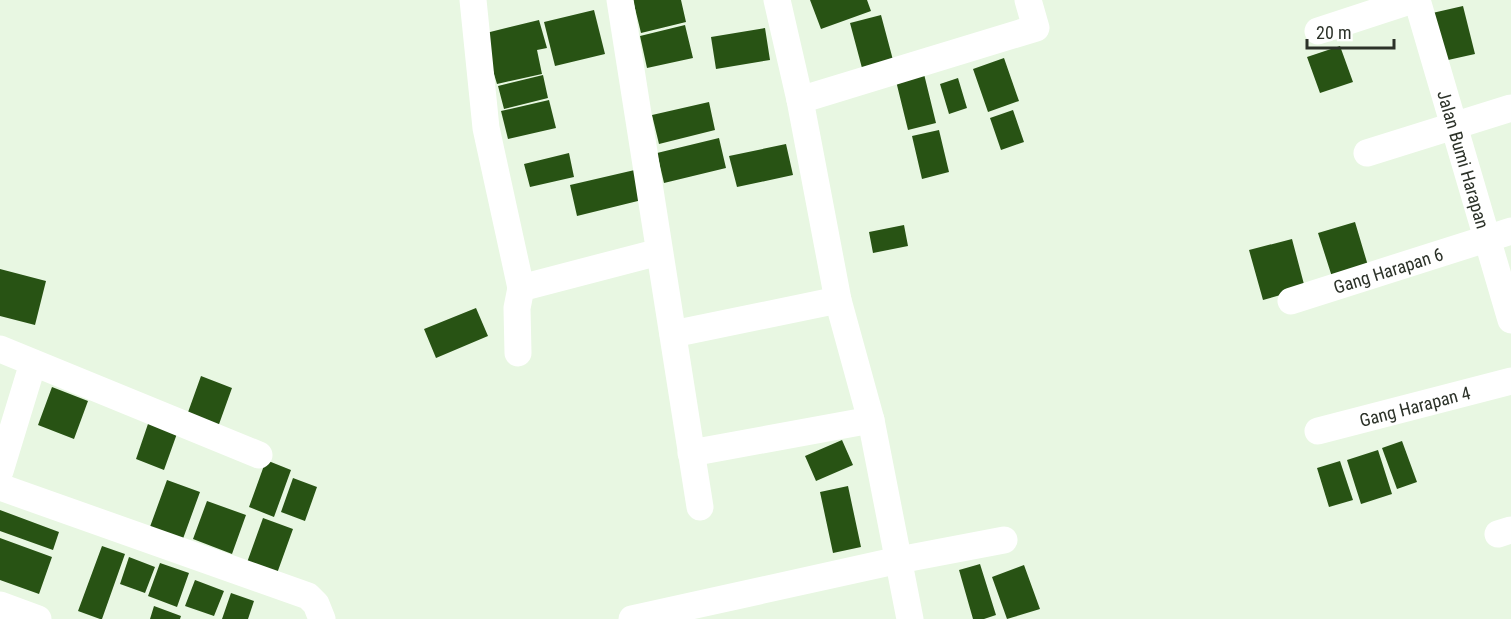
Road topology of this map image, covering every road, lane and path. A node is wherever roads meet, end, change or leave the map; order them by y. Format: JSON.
{"nodes":[{"id":1,"x":473,"y":0,"type":"edge"},
{"id":2,"x":620,"y":0,"type":"edge"},
{"id":3,"x":777,"y":0,"type":"edge"},
{"id":4,"x":1028,"y":0,"type":"edge"},
{"id":5,"x":1415,"y":0,"type":"edge"},
{"id":6,"x":1318,"y":31,"type":"dead end"},
{"id":7,"x":800,"y":100,"type":"junction"},
{"id":8,"x":1511,"y":108,"type":"edge"},
{"id":9,"x":1453,"y":126,"type":"junction"},
{"id":10,"x":1367,"y":153,"type":"dead end"},
{"id":11,"x":1499,"y":236,"type":"edge"},
{"id":12,"x":658,"y":252,"type":"junction"},
{"id":13,"x":521,"y":288,"type":"junction"},
{"id":14,"x":838,"y":300,"type":"junction"},
{"id":15,"x":1291,"y":301,"type":"dead end"},
{"id":16,"x":1511,"y":320,"type":"edge"},
{"id":17,"x":673,"y":333,"type":"junction"},
{"id":18,"x":0,"y":349,"type":"edge"},
{"id":19,"x":518,"y":353,"type":"dead end"},
{"id":20,"x":33,"y":363,"type":"junction"},
{"id":21,"x":1511,"y":381,"type":"edge"},
{"id":22,"x":871,"y":420,"type":"junction"},
{"id":23,"x":1318,"y":431,"type":"dead end"},
{"id":24,"x":691,"y":453,"type":"junction"},
{"id":25,"x":259,"y":455,"type":"dead end"},
{"id":26,"x":0,"y":471,"type":"edge"},
{"id":27,"x":0,"y":487,"type":"edge"},
{"id":28,"x":700,"y":507,"type":"dead end"},
{"id":29,"x":1004,"y":540,"type":"dead end"},
{"id":30,"x":898,"y":560,"type":"junction"},
{"id":31,"x":0,"y":605,"type":"edge"},
{"id":32,"x":38,"y":619,"type":"edge"},
{"id":33,"x":322,"y":619,"type":"edge"},
{"id":34,"x":632,"y":619,"type":"edge"},
{"id":35,"x":910,"y":619,"type":"edge"}],
"edges":[{"from":1,"to":13,"type":"street"},
{"from":2,"to":12,"type":"street"},
{"from":3,"to":7,"type":"street"},
{"from":4,"to":7,"type":"street"},
{"from":5,"to":6,"type":"street"},
{"from":5,"to":9,"type":"street","name":"Jalan Bumi Harapan"},
{"from":7,"to":14,"type":"street"},
{"from":8,"to":9,"type":"street"},
{"from":9,"to":10,"type":"street"},
{"from":9,"to":11,"type":"street","name":"Jalan Bumi Harapan"},
{"from":11,"to":15,"type":"street","name":"Gang Harapan 6"},
{"from":11,"to":16,"type":"street","name":"Jalan Bumi Harapan"},
{"from":12,"to":13,"type":"street"},
{"from":12,"to":17,"type":"street"},
{"from":13,"to":19,"type":"street"},
{"from":14,"to":17,"type":"street"},
{"from":14,"to":22,"type":"street"},
{"from":17,"to":24,"type":"street"},
{"from":18,"to":20,"type":"street"},
{"from":20,"to":25,"type":"street"},
{"from":20,"to":26,"type":"street"},
{"from":21,"to":23,"type":"street","name":"Gang Harapan 4"},
{"from":22,"to":24,"type":"street"},
{"from":22,"to":30,"type":"street"},
{"from":24,"to":28,"type":"street"},
{"from":27,"to":33,"type":"street"},
{"from":29,"to":30,"type":"street"},
{"from":30,"to":34,"type":"street"},
{"from":30,"to":35,"type":"street"},
{"from":31,"to":32,"type":"street"}]}
